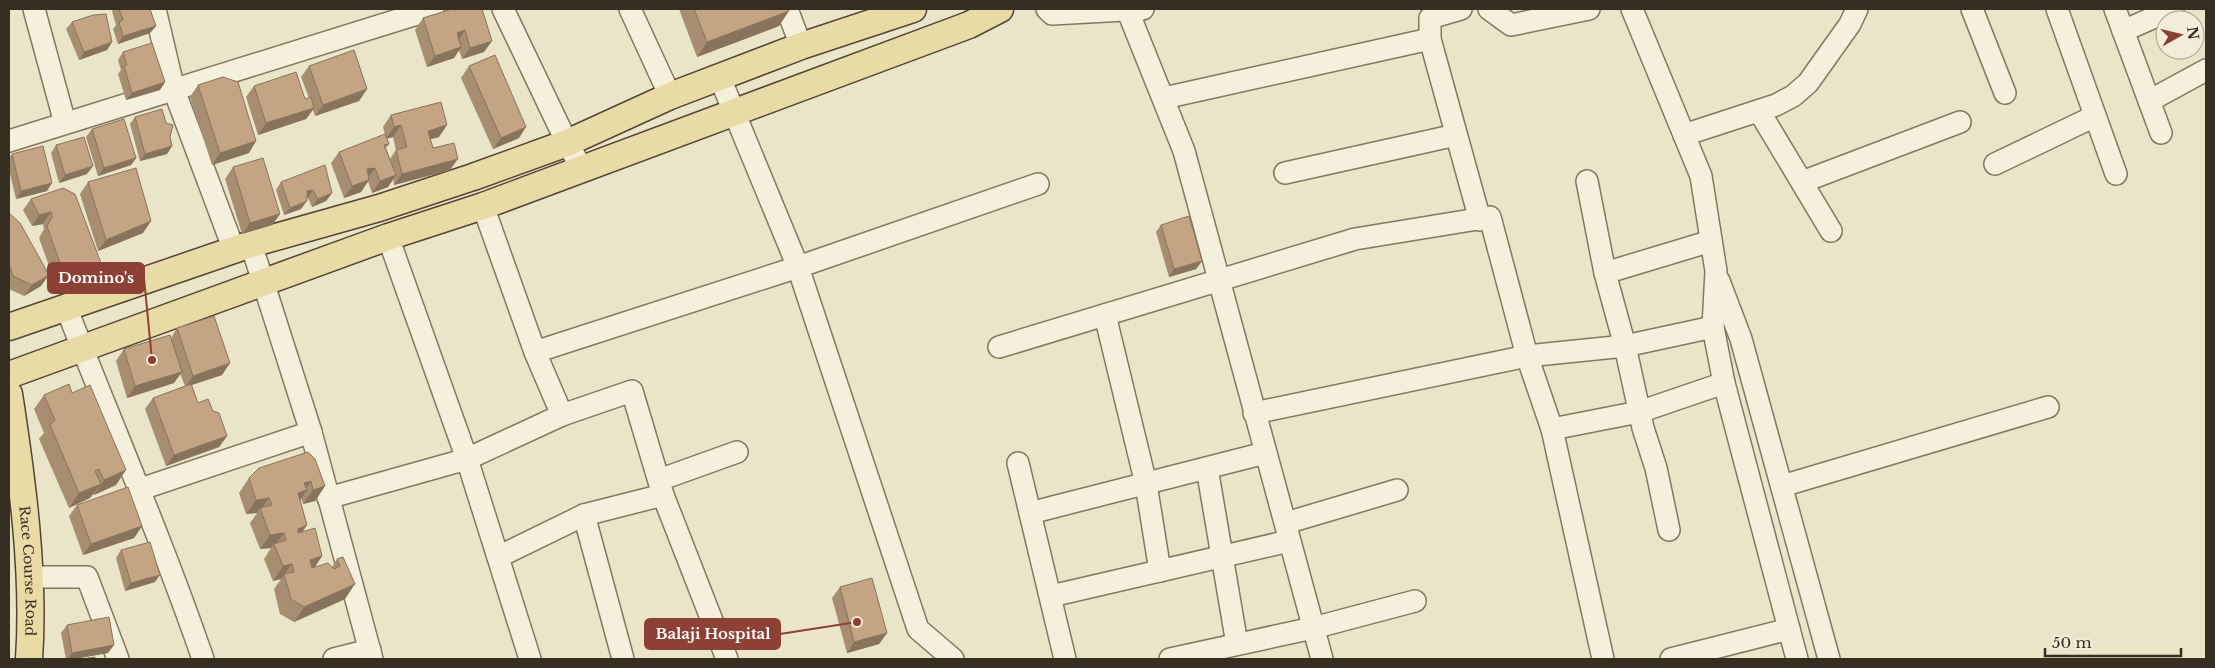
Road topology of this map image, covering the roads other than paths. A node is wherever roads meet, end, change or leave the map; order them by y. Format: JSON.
{"nodes":[{"id":1,"x":34,"y":9,"type":"edge"},
{"id":2,"x":156,"y":9,"type":"edge"},
{"id":3,"x":433,"y":9,"type":"edge"},
{"id":4,"x":504,"y":9,"type":"edge"},
{"id":5,"x":630,"y":9,"type":"edge"},
{"id":6,"x":787,"y":9,"type":"edge"},
{"id":7,"x":913,"y":9,"type":"edge"},
{"id":8,"x":1000,"y":9,"type":"edge"},
{"id":9,"x":1047,"y":9,"type":"edge"},
{"id":10,"x":1133,"y":9,"type":"edge"},
{"id":11,"x":1461,"y":9,"type":"edge"},
{"id":12,"x":1489,"y":9,"type":"edge"},
{"id":13,"x":1589,"y":9,"type":"edge"},
{"id":14,"x":1632,"y":9,"type":"edge"},
{"id":15,"x":1858,"y":9,"type":"edge"},
{"id":16,"x":1972,"y":9,"type":"edge"},
{"id":17,"x":2057,"y":9,"type":"edge"},
{"id":18,"x":2115,"y":9,"type":"edge"},
{"id":19,"x":2173,"y":9,"type":"edge"},
{"id":20,"x":879,"y":14,"type":"edge"},
{"id":21,"x":967,"y":17,"type":"edge"},
{"id":22,"x":2123,"y":31,"type":"junction"},
{"id":23,"x":1430,"y":39,"type":"junction"},
{"id":24,"x":801,"y":46,"type":"junction"},
{"id":25,"x":2206,"y":70,"type":"edge"},
{"id":26,"x":720,"y":78,"type":"junction"},
{"id":27,"x":174,"y":90,"type":"junction"},
{"id":28,"x":2005,"y":93,"type":"dead end"},
{"id":29,"x":670,"y":96,"type":"junction"},
{"id":30,"x":1164,"y":98,"type":"junction"},
{"id":31,"x":2149,"y":101,"type":"junction"},
{"id":32,"x":1758,"y":111,"type":"junction"},
{"id":33,"x":734,"y":112,"type":"junction"},
{"id":34,"x":2096,"y":116,"type":"junction"},
{"id":35,"x":1960,"y":122,"type":"dead end"},
{"id":36,"x":65,"y":123,"type":"junction"},
{"id":37,"x":2161,"y":134,"type":"dead end"},
{"id":38,"x":1456,"y":135,"type":"junction"},
{"id":39,"x":1684,"y":136,"type":"junction"},
{"id":40,"x":9,"y":141,"type":"edge"},
{"id":41,"x":567,"y":143,"type":"junction"},
{"id":42,"x":1995,"y":164,"type":"dead end"},
{"id":43,"x":583,"y":170,"type":"junction"},
{"id":44,"x":1284,"y":173,"type":"dead end"},
{"id":45,"x":2116,"y":174,"type":"dead end"},
{"id":46,"x":1587,"y":181,"type":"dead end"},
{"id":47,"x":1802,"y":182,"type":"junction"},
{"id":48,"x":1038,"y":184,"type":"dead end"},
{"id":49,"x":483,"y":206,"type":"junction"},
{"id":50,"x":1480,"y":220,"type":"junction"},
{"id":51,"x":1831,"y":231,"type":"dead end"},
{"id":52,"x":388,"y":237,"type":"junction"},
{"id":53,"x":1712,"y":241,"type":"junction"},
{"id":54,"x":243,"y":247,"type":"junction"},
{"id":55,"x":798,"y":267,"type":"junction"},
{"id":56,"x":1716,"y":271,"type":"junction"},
{"id":57,"x":1605,"y":272,"type":"junction"},
{"id":58,"x":1218,"y":280,"type":"junction"},
{"id":59,"x":263,"y":282,"type":"junction"},
{"id":60,"x":66,"y":308,"type":"junction"},
{"id":61,"x":1105,"y":315,"type":"junction"},
{"id":62,"x":1714,"y":326,"type":"junction"},
{"id":63,"x":9,"y":327,"type":"edge"},
{"id":64,"x":1625,"y":346,"type":"junction"},
{"id":65,"x":82,"y":347,"type":"junction"},
{"id":66,"x":999,"y":347,"type":"dead end"},
{"id":67,"x":535,"y":352,"type":"junction"},
{"id":68,"x":1527,"y":356,"type":"junction"},
{"id":69,"x":9,"y":375,"type":"edge"},
{"id":70,"x":1724,"y":383,"type":"junction"},
{"id":71,"x":9,"y":394,"type":"edge"},
{"id":72,"x":2048,"y":407,"type":"dead end"},
{"id":73,"x":1639,"y":412,"type":"junction"},
{"id":74,"x":1254,"y":413,"type":"junction"},
{"id":75,"x":562,"y":415,"type":"junction"},
{"id":76,"x":1552,"y":429,"type":"junction"},
{"id":77,"x":311,"y":432,"type":"junction"},
{"id":78,"x":737,"y":452,"type":"dead end"},
{"id":79,"x":1265,"y":453,"type":"junction"},
{"id":80,"x":467,"y":459,"type":"junction"},
{"id":81,"x":1018,"y":463,"type":"dead end"},
{"id":82,"x":1207,"y":468,"type":"junction"},
{"id":83,"x":1146,"y":484,"type":"junction"},
{"id":84,"x":1782,"y":486,"type":"junction"},
{"id":85,"x":661,"y":487,"type":"junction"},
{"id":86,"x":138,"y":490,"type":"junction"},
{"id":87,"x":1397,"y":490,"type":"dead end"},
{"id":88,"x":328,"y":498,"type":"junction"},
{"id":89,"x":1030,"y":513,"type":"junction"},
{"id":90,"x":584,"y":515,"type":"junction"},
{"id":91,"x":1669,"y":530,"type":"dead end"},
{"id":92,"x":1288,"y":532,"type":"junction"},
{"id":93,"x":498,"y":556,"type":"junction"},
{"id":94,"x":1223,"y":556,"type":"junction"},
{"id":95,"x":1160,"y":571,"type":"junction"},
{"id":96,"x":29,"y":577,"type":"junction"},
{"id":97,"x":1051,"y":596,"type":"junction"},
{"id":98,"x":1415,"y":602,"type":"dead end"},
{"id":99,"x":1313,"y":628,"type":"junction"},
{"id":100,"x":1789,"y":629,"type":"junction"},
{"id":101,"x":1237,"y":644,"type":"junction"},
{"id":102,"x":371,"y":655,"type":"edge"},
{"id":103,"x":1205,"y":655,"type":"edge"},
{"id":104,"x":29,"y":659,"type":"edge"},
{"id":105,"x":118,"y":659,"type":"edge"},
{"id":106,"x":203,"y":659,"type":"edge"},
{"id":107,"x":334,"y":659,"type":"edge"},
{"id":108,"x":530,"y":659,"type":"edge"},
{"id":109,"x":623,"y":659,"type":"edge"},
{"id":110,"x":727,"y":659,"type":"edge"},
{"id":111,"x":953,"y":659,"type":"edge"},
{"id":112,"x":1065,"y":659,"type":"edge"},
{"id":113,"x":1170,"y":659,"type":"edge"},
{"id":114,"x":1322,"y":659,"type":"edge"},
{"id":115,"x":1603,"y":659,"type":"edge"},
{"id":116,"x":1671,"y":659,"type":"edge"},
{"id":117,"x":1797,"y":659,"type":"edge"},
{"id":118,"x":1828,"y":659,"type":"edge"}],
"edges":[{"from":1,"to":36,"type":"street"},
{"from":2,"to":27,"type":"street"},
{"from":3,"to":27,"type":"street"},
{"from":4,"to":41,"type":"street"},
{"from":5,"to":29,"type":"street"},
{"from":6,"to":24,"type":"street"},
{"from":7,"to":20,"type":"main road"},
{"from":8,"to":21,"type":"main road"},
{"from":9,"to":10,"type":"street"},
{"from":10,"to":30,"type":"street"},
{"from":11,"to":23,"type":"street"},
{"from":12,"to":13,"type":"street"},
{"from":14,"to":39,"type":"street"},
{"from":15,"to":32,"type":"street"},
{"from":16,"to":28,"type":"street"},
{"from":17,"to":34,"type":"street"},
{"from":18,"to":22,"type":"street"},
{"from":19,"to":22,"type":"street"},
{"from":20,"to":24,"type":"main road"},
{"from":21,"to":33,"type":"main road"},
{"from":22,"to":31,"type":"street"},
{"from":23,"to":30,"type":"street"},
{"from":23,"to":38,"type":"street"},
{"from":24,"to":26,"type":"main road"},
{"from":25,"to":31,"type":"street"},
{"from":26,"to":29,"type":"main road"},
{"from":26,"to":33,"type":"street"},
{"from":27,"to":36,"type":"street"},
{"from":27,"to":54,"type":"street"},
{"from":29,"to":41,"type":"main road"},
{"from":30,"to":58,"type":"street"},
{"from":31,"to":37,"type":"street"},
{"from":32,"to":39,"type":"street"},
{"from":32,"to":47,"type":"street"},
{"from":33,"to":43,"type":"main road"},
{"from":33,"to":55,"type":"street"},
{"from":34,"to":42,"type":"street"},
{"from":34,"to":45,"type":"street"},
{"from":35,"to":47,"type":"street"},
{"from":36,"to":40,"type":"street"},
{"from":38,"to":44,"type":"street"},
{"from":38,"to":50,"type":"street"},
{"from":39,"to":53,"type":"street"},
{"from":41,"to":43,"type":"street"},
{"from":41,"to":54,"type":"main road"},
{"from":43,"to":49,"type":"main road"},
{"from":46,"to":57,"type":"street"},
{"from":47,"to":51,"type":"street"},
{"from":48,"to":55,"type":"street"},
{"from":49,"to":52,"type":"main road"},
{"from":49,"to":67,"type":"street"},
{"from":50,"to":58,"type":"street"},
{"from":50,"to":68,"type":"street"},
{"from":52,"to":59,"type":"main road"},
{"from":52,"to":80,"type":"street"},
{"from":53,"to":56,"type":"street"},
{"from":53,"to":57,"type":"street"},
{"from":54,"to":59,"type":"street"},
{"from":54,"to":60,"type":"main road"},
{"from":55,"to":67,"type":"street"},
{"from":55,"to":111,"type":"street"},
{"from":56,"to":62,"type":"street"},
{"from":56,"to":84,"type":"street"},
{"from":57,"to":64,"type":"street"},
{"from":58,"to":61,"type":"street"},
{"from":58,"to":74,"type":"street"},
{"from":59,"to":65,"type":"main road"},
{"from":59,"to":77,"type":"street"},
{"from":60,"to":63,"type":"main road"},
{"from":60,"to":65,"type":"street"},
{"from":61,"to":66,"type":"street"},
{"from":61,"to":83,"type":"street"},
{"from":62,"to":64,"type":"street"},
{"from":62,"to":70,"type":"street"},
{"from":64,"to":68,"type":"street"},
{"from":64,"to":73,"type":"street"},
{"from":65,"to":69,"type":"main road"},
{"from":65,"to":86,"type":"street"},
{"from":67,"to":75,"type":"street"},
{"from":68,"to":74,"type":"street"},
{"from":68,"to":76,"type":"street"},
{"from":70,"to":73,"type":"street"},
{"from":70,"to":100,"type":"street"},
{"from":71,"to":96,"type":"main road","name":"Race Course Road"},
{"from":72,"to":84,"type":"street"},
{"from":73,"to":76,"type":"street"},
{"from":73,"to":91,"type":"street"},
{"from":74,"to":79,"type":"street"},
{"from":75,"to":80,"type":"street"},
{"from":75,"to":85,"type":"street"},
{"from":76,"to":115,"type":"street"},
{"from":77,"to":86,"type":"street"},
{"from":77,"to":88,"type":"street"},
{"from":78,"to":85,"type":"street"},
{"from":79,"to":82,"type":"street"},
{"from":79,"to":92,"type":"street"},
{"from":80,"to":88,"type":"street"},
{"from":80,"to":93,"type":"street"},
{"from":81,"to":89,"type":"street"},
{"from":82,"to":83,"type":"street"},
{"from":82,"to":94,"type":"street"},
{"from":83,"to":89,"type":"street"},
{"from":83,"to":95,"type":"street"},
{"from":84,"to":118,"type":"street"},
{"from":85,"to":90,"type":"street"},
{"from":85,"to":110,"type":"street"},
{"from":86,"to":106,"type":"street"},
{"from":87,"to":92,"type":"street"},
{"from":88,"to":102,"type":"street"},
{"from":89,"to":97,"type":"street"},
{"from":90,"to":93,"type":"street"},
{"from":90,"to":109,"type":"street"},
{"from":92,"to":94,"type":"street"},
{"from":92,"to":99,"type":"street"},
{"from":93,"to":108,"type":"street"},
{"from":94,"to":95,"type":"street"},
{"from":94,"to":101,"type":"street"},
{"from":95,"to":97,"type":"street"},
{"from":96,"to":104,"type":"main road","name":"Race Course Road"},
{"from":96,"to":105,"type":"street"},
{"from":97,"to":112,"type":"street"},
{"from":98,"to":99,"type":"street"},
{"from":99,"to":101,"type":"street"},
{"from":99,"to":114,"type":"street"},
{"from":100,"to":116,"type":"street"},
{"from":100,"to":117,"type":"street"},
{"from":101,"to":103,"type":"street"},
{"from":102,"to":107,"type":"street"},
{"from":103,"to":113,"type":"street"}]}
